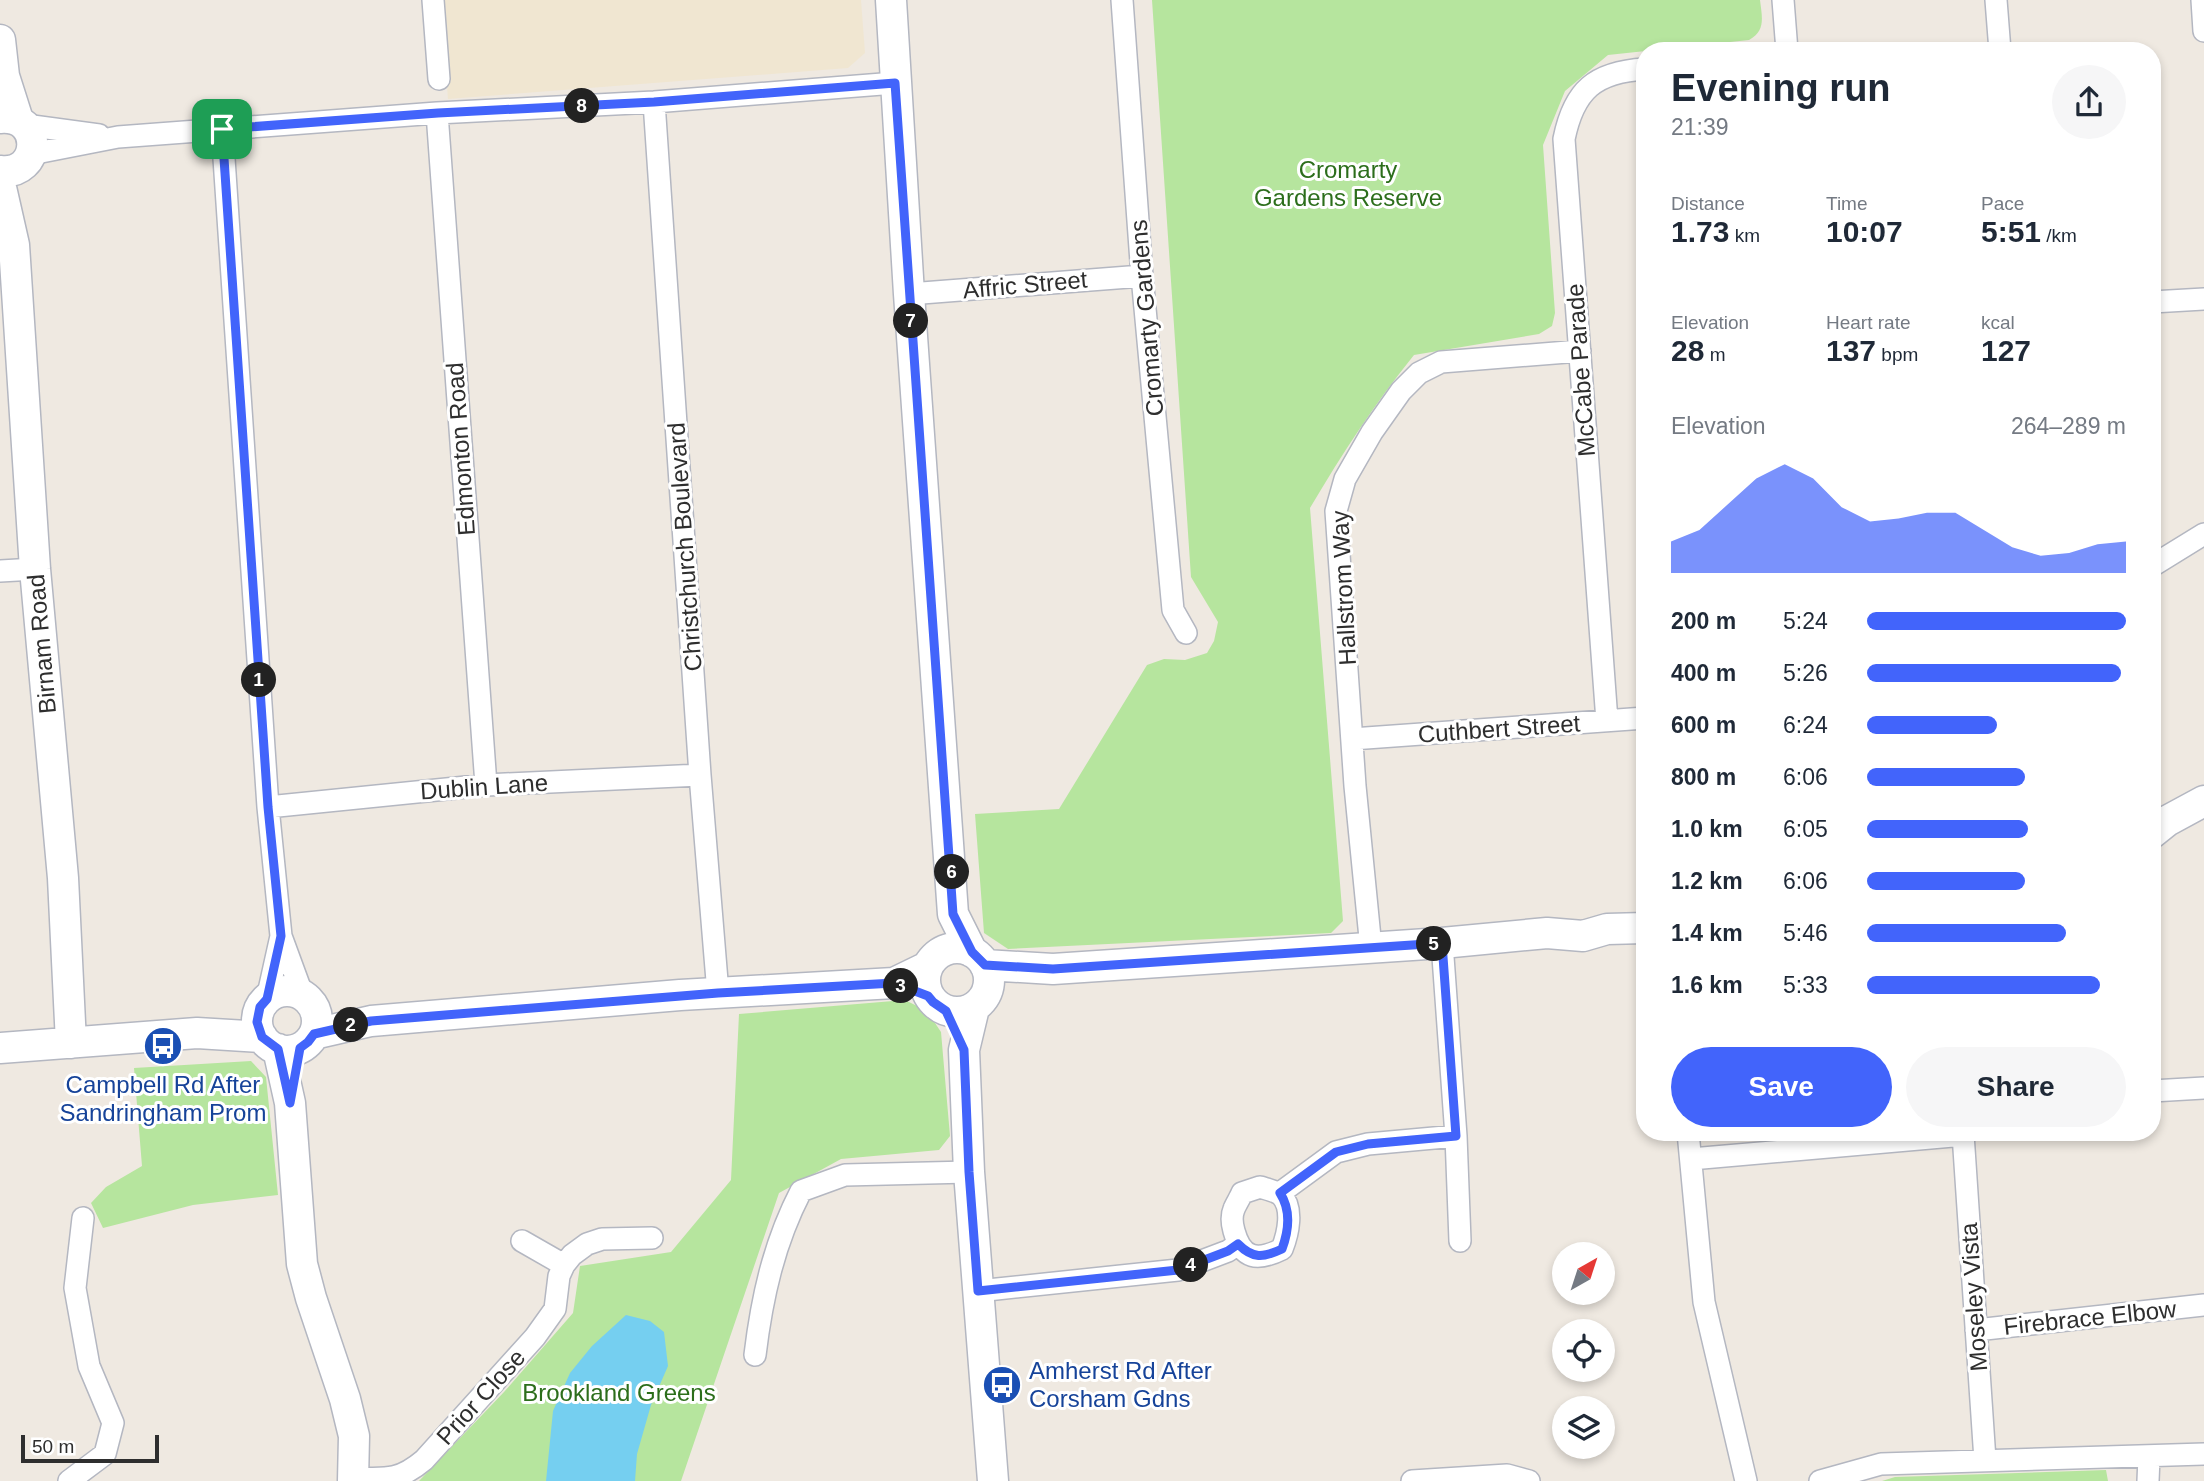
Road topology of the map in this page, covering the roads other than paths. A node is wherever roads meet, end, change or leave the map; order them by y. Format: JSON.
{"nodes":[{"id":1,"x":433,"y":0,"type":"edge"},
{"id":2,"x":891,"y":0,"type":"edge"},
{"id":3,"x":1122,"y":0,"type":"edge"},
{"id":4,"x":1783,"y":0,"type":"edge"},
{"id":5,"x":1996,"y":0,"type":"edge"},
{"id":6,"x":2202,"y":0,"type":"edge"},
{"id":7,"x":2204,"y":31,"type":"edge"},
{"id":8,"x":0,"y":40,"type":"edge"},
{"id":9,"x":1786,"y":42,"type":"edge"},
{"id":10,"x":1999,"y":42,"type":"edge"},
{"id":11,"x":1636,"y":70,"type":"edge"},
{"id":12,"x":439,"y":79,"type":"dead end"},
{"id":13,"x":2,"y":81,"type":"edge"},
{"id":14,"x":895,"y":83,"type":"junction"},
{"id":15,"x":654,"y":102,"type":"junction"},
{"id":16,"x":438,"y":113,"type":"junction"},
{"id":17,"x":14,"y":121,"type":"edge"},
{"id":18,"x":222,"y":129,"type":"junction"},
{"id":19,"x":118,"y":137,"type":"junction"},
{"id":20,"x":19,"y":163,"type":"edge"},
{"id":21,"x":0,"y":183,"type":"edge"},
{"id":22,"x":14,"y":245,"type":"junction"},
{"id":23,"x":1142,"y":276,"type":"junction"},
{"id":24,"x":909,"y":294,"type":"junction"},
{"id":25,"x":2204,"y":299,"type":"edge"},
{"id":26,"x":2161,"y":301,"type":"edge"},
{"id":27,"x":1580,"y":351,"type":"junction"},
{"id":28,"x":11,"y":355,"type":"edge"},
{"id":29,"x":2204,"y":534,"type":"edge"},
{"id":30,"x":2161,"y":560,"type":"edge"},
{"id":31,"x":35,"y":569,"type":"junction"},
{"id":32,"x":0,"y":571,"type":"edge"},
{"id":33,"x":1186,"y":632,"type":"dead end"},
{"id":34,"x":1636,"y":719,"type":"edge"},
{"id":35,"x":1607,"y":721,"type":"junction"},
{"id":36,"x":1352,"y":739,"type":"junction"},
{"id":37,"x":700,"y":775,"type":"junction"},
{"id":38,"x":486,"y":785,"type":"junction"},
{"id":39,"x":2204,"y":801,"type":"edge"},
{"id":40,"x":268,"y":807,"type":"junction"},
{"id":41,"x":2161,"y":825,"type":"edge"},
{"id":42,"x":1636,"y":928,"type":"edge"},
{"id":43,"x":281,"y":936,"type":"junction"},
{"id":44,"x":1442,"y":943,"type":"junction"},
{"id":45,"x":1371,"y":948,"type":"junction"},
{"id":46,"x":957,"y":981,"type":"junction"},
{"id":47,"x":718,"y":993,"type":"junction"},
{"id":48,"x":307,"y":999,"type":"junction"},
{"id":49,"x":263,"y":1003,"type":"junction"},
{"id":50,"x":371,"y":1021,"type":"junction"},
{"id":51,"x":197,"y":1033,"type":"junction"},
{"id":52,"x":289,"y":1042,"type":"junction"},
{"id":53,"x":71,"y":1043,"type":"junction"},
{"id":54,"x":0,"y":1048,"type":"edge"},
{"id":55,"x":2204,"y":1088,"type":"edge"},
{"id":56,"x":2161,"y":1090,"type":"edge"},
{"id":57,"x":1456,"y":1136,"type":"junction"},
{"id":58,"x":1689,"y":1141,"type":"edge"},
{"id":59,"x":1881,"y":1141,"type":"edge"},
{"id":60,"x":1965,"y":1141,"type":"edge"},
{"id":61,"x":1691,"y":1159,"type":"junction"},
{"id":62,"x":969,"y":1172,"type":"junction"},
{"id":63,"x":1280,"y":1193,"type":"junction"},
{"id":64,"x":83,"y":1218,"type":"dead end"},
{"id":65,"x":652,"y":1238,"type":"dead end"},
{"id":66,"x":522,"y":1241,"type":"dead end"},
{"id":67,"x":1460,"y":1241,"type":"dead end"},
{"id":68,"x":1238,"y":1244,"type":"junction"},
{"id":69,"x":564,"y":1265,"type":"junction"},
{"id":70,"x":978,"y":1291,"type":"junction"},
{"id":71,"x":2204,"y":1305,"type":"edge"},
{"id":72,"x":1976,"y":1331,"type":"junction"},
{"id":73,"x":755,"y":1355,"type":"dead end"},
{"id":74,"x":2204,"y":1454,"type":"edge"},
{"id":75,"x":2149,"y":1457,"type":"junction"},
{"id":76,"x":1985,"y":1460,"type":"junction"},
{"id":77,"x":354,"y":1480,"type":"edge"},
{"id":78,"x":69,"y":1481,"type":"edge"},
{"id":79,"x":993,"y":1481,"type":"edge"},
{"id":80,"x":1412,"y":1481,"type":"edge"},
{"id":81,"x":1529,"y":1481,"type":"edge"},
{"id":82,"x":1746,"y":1481,"type":"edge"},
{"id":83,"x":1820,"y":1481,"type":"edge"},
{"id":84,"x":2148,"y":1481,"type":"edge"}],
"edges":[{"from":1,"to":12,"type":"street"},
{"from":2,"to":14,"type":"street"},
{"from":3,"to":23,"type":"street","name":"Cromarty Gardens"},
{"from":4,"to":9,"type":"street"},
{"from":5,"to":10,"type":"street"},
{"from":6,"to":7,"type":"street"},
{"from":8,"to":13,"type":"street","name":"Birnam Road"},
{"from":11,"to":27,"type":"street","name":"McCabe Parade"},
{"from":13,"to":17,"type":"street","name":"Birnam Road"},
{"from":14,"to":15,"type":"street"},
{"from":14,"to":24,"type":"street"},
{"from":15,"to":16,"type":"street"},
{"from":15,"to":37,"type":"street","name":"Christchurch Boulevard"},
{"from":16,"to":18,"type":"street"},
{"from":16,"to":38,"type":"street","name":"Edmonton Road"},
{"from":17,"to":19,"type":"street"},
{"from":17,"to":20,"type":"street","name":"Birnam Road"},
{"from":18,"to":19,"type":"street"},
{"from":18,"to":40,"type":"street"},
{"from":19,"to":20,"type":"street"},
{"from":20,"to":22,"type":"street","name":"Birnam Road"},
{"from":21,"to":22,"type":"street","name":"Birnam Road"},
{"from":22,"to":28,"type":"street","name":"Birnam Road"},
{"from":23,"to":24,"type":"street","name":"Affric Street"},
{"from":23,"to":33,"type":"street","name":"Cromarty Gardens"},
{"from":24,"to":46,"type":"street"},
{"from":25,"to":26,"type":"street"},
{"from":27,"to":35,"type":"street","name":"McCabe Parade"},
{"from":27,"to":36,"type":"street","name":"Hallstrom Way"},
{"from":28,"to":31,"type":"street","name":"Birnam Road"},
{"from":29,"to":30,"type":"street"},
{"from":31,"to":32,"type":"street"},
{"from":31,"to":53,"type":"street","name":"Birnam Road"},
{"from":34,"to":35,"type":"street","name":"Cuthbert Street"},
{"from":35,"to":36,"type":"street","name":"Cuthbert Street"},
{"from":36,"to":45,"type":"street","name":"Hallstrom Way"},
{"from":37,"to":38,"type":"street","name":"Dublin Lane"},
{"from":37,"to":47,"type":"street","name":"Christchurch Boulevard"},
{"from":38,"to":40,"type":"street","name":"Dublin Lane"},
{"from":39,"to":41,"type":"street"},
{"from":40,"to":43,"type":"street"},
{"from":42,"to":44,"type":"street"},
{"from":43,"to":48,"type":"street"},
{"from":43,"to":49,"type":"street"},
{"from":44,"to":45,"type":"street"},
{"from":44,"to":57,"type":"street"},
{"from":45,"to":46,"type":"street"},
{"from":46,"to":47,"type":"street"},
{"from":46,"to":62,"type":"street"},
{"from":47,"to":50,"type":"street"},
{"from":48,"to":49,"type":"street"},
{"from":48,"to":50,"type":"street"},
{"from":48,"to":52,"type":"street"},
{"from":49,"to":51,"type":"street"},
{"from":49,"to":52,"type":"street"},
{"from":50,"to":52,"type":"street"},
{"from":51,"to":52,"type":"street"},
{"from":51,"to":53,"type":"street"},
{"from":52,"to":77,"type":"street"},
{"from":53,"to":54,"type":"street"},
{"from":55,"to":56,"type":"street"},
{"from":57,"to":63,"type":"street"},
{"from":57,"to":67,"type":"street"},
{"from":58,"to":61,"type":"street"},
{"from":59,"to":61,"type":"street"},
{"from":60,"to":72,"type":"street","name":"Moseley Vista"},
{"from":61,"to":82,"type":"street"},
{"from":62,"to":70,"type":"street"},
{"from":62,"to":73,"type":"street"},
{"from":63,"to":68,"type":"street"},
{"from":63,"to":68,"type":"street"},
{"from":64,"to":78,"type":"street"},
{"from":65,"to":69,"type":"street"},
{"from":66,"to":69,"type":"street"},
{"from":68,"to":70,"type":"street"},
{"from":69,"to":77,"type":"street","name":"Prior Close"},
{"from":70,"to":79,"type":"street"},
{"from":71,"to":72,"type":"street","name":"Firebrace Elbow"},
{"from":72,"to":76,"type":"street","name":"Moseley Vista"},
{"from":74,"to":75,"type":"street"},
{"from":75,"to":76,"type":"street"},
{"from":75,"to":84,"type":"street"},
{"from":76,"to":83,"type":"street"},
{"from":80,"to":81,"type":"street"}]}
